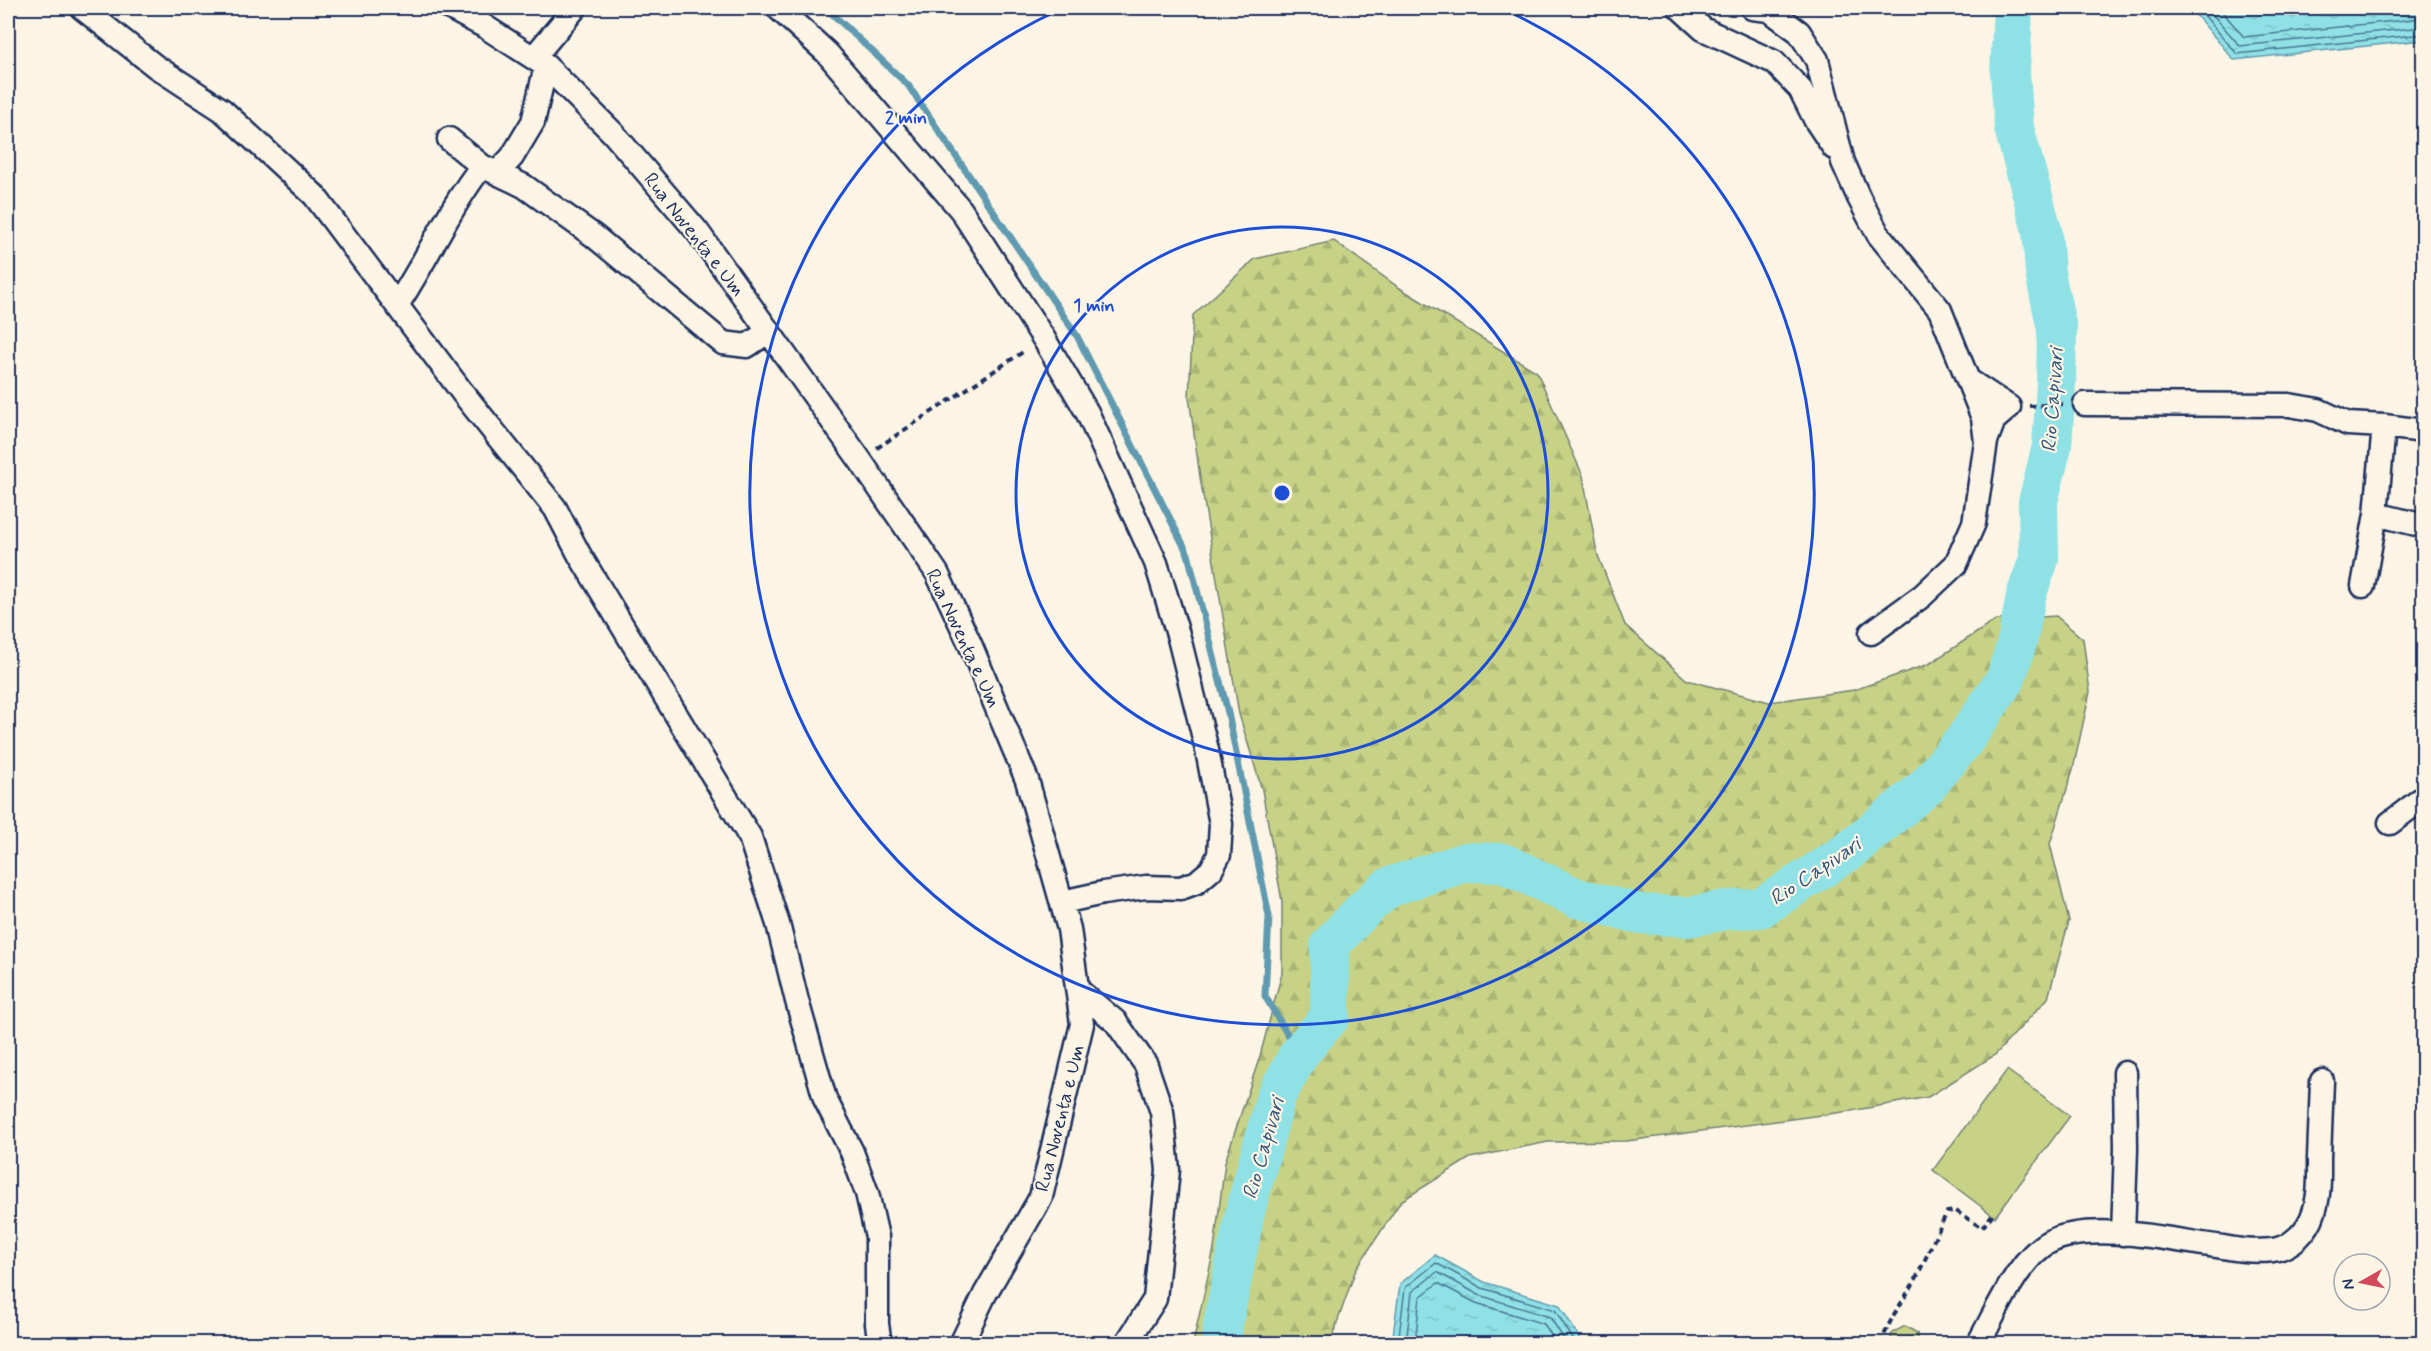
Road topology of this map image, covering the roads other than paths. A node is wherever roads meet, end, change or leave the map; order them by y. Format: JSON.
{"nodes":[{"id":1,"x":82,"y":8,"type":"edge"},
{"id":2,"x":450,"y":8,"type":"edge"},
{"id":3,"x":575,"y":8,"type":"edge"},
{"id":4,"x":778,"y":8,"type":"edge"},
{"id":5,"x":1680,"y":8,"type":"edge"},
{"id":6,"x":1752,"y":8,"type":"edge"},
{"id":7,"x":540,"y":62,"type":"junction"},
{"id":8,"x":449,"y":139,"type":"dead end"},
{"id":9,"x":1843,"y":162,"type":"junction"},
{"id":10,"x":490,"y":169,"type":"junction"},
{"id":11,"x":397,"y":305,"type":"junction"},
{"id":12,"x":769,"y":331,"type":"junction"},
{"id":13,"x":1968,"y":380,"type":"junction"},
{"id":14,"x":2085,"y":404,"type":"road end"},
{"id":15,"x":2384,"y":426,"type":"junction"},
{"id":16,"x":2424,"y":432,"type":"edge"},
{"id":17,"x":1986,"y":442,"type":"junction"},
{"id":18,"x":2376,"y":514,"type":"junction"},
{"id":19,"x":2424,"y":526,"type":"edge"},
{"id":20,"x":2363,"y":586,"type":"dead end"},
{"id":21,"x":1871,"y":633,"type":"dead end"},
{"id":22,"x":2424,"y":797,"type":"edge"},
{"id":23,"x":2390,"y":823,"type":"dead end"},
{"id":24,"x":1062,"y":902,"type":"junction"},
{"id":25,"x":1077,"y":990,"type":"junction"},
{"id":26,"x":2125,"y":1073,"type":"dead end"},
{"id":27,"x":2322,"y":1080,"type":"dead end"},
{"id":28,"x":2123,"y":1233,"type":"junction"},
{"id":29,"x":880,"y":1344,"type":"edge"},
{"id":30,"x":961,"y":1344,"type":"edge"},
{"id":31,"x":1126,"y":1344,"type":"edge"},
{"id":32,"x":1978,"y":1344,"type":"edge"}],
"edges":[{"from":1,"to":11,"type":"street"},
{"from":2,"to":7,"type":"street","name":"Rua Noventa e Um"},
{"from":3,"to":7,"type":"street"},
{"from":4,"to":24,"type":"street"},
{"from":5,"to":9,"type":"street"},
{"from":6,"to":9,"type":"street"},
{"from":7,"to":10,"type":"street"},
{"from":7,"to":12,"type":"street","name":"Rua Noventa e Um"},
{"from":8,"to":10,"type":"street"},
{"from":9,"to":13,"type":"street"},
{"from":10,"to":11,"type":"street"},
{"from":10,"to":12,"type":"street"},
{"from":11,"to":29,"type":"street"},
{"from":12,"to":24,"type":"street","name":"Rua Noventa e Um"},
{"from":13,"to":17,"type":"street"},
{"from":13,"to":17,"type":"street"},
{"from":14,"to":15,"type":"street"},
{"from":15,"to":16,"type":"street"},
{"from":15,"to":18,"type":"street"},
{"from":17,"to":21,"type":"street"},
{"from":18,"to":19,"type":"street"},
{"from":18,"to":20,"type":"street"},
{"from":22,"to":23,"type":"street"},
{"from":24,"to":25,"type":"street","name":"Rua Noventa e Um"},
{"from":25,"to":30,"type":"street","name":"Rua Noventa e Um"},
{"from":25,"to":31,"type":"street"},
{"from":26,"to":28,"type":"street"},
{"from":27,"to":28,"type":"street"},
{"from":28,"to":32,"type":"street"}]}
